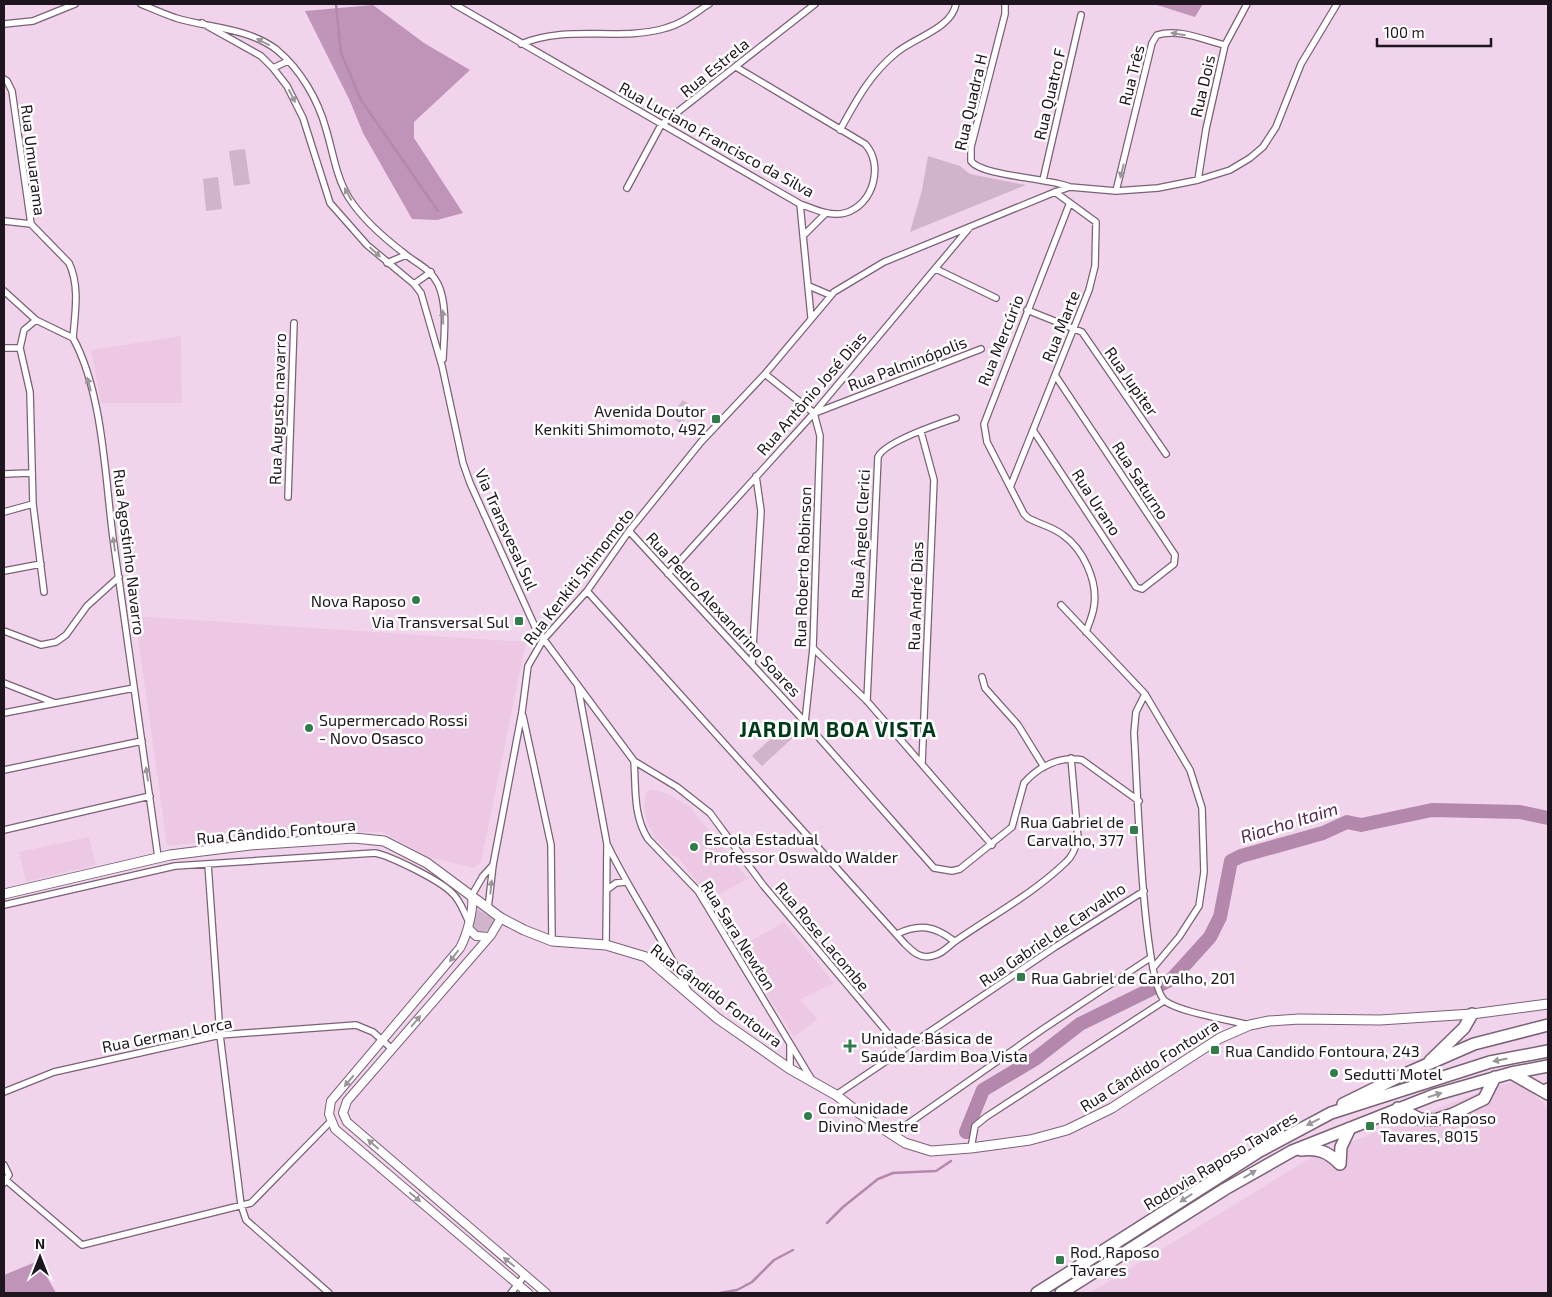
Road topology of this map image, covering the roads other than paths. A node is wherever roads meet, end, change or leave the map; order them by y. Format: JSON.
{"nodes":[{"id":1,"x":75,"y":4,"type":"edge"},
{"id":2,"x":141,"y":4,"type":"edge"},
{"id":3,"x":454,"y":4,"type":"edge"},
{"id":4,"x":709,"y":4,"type":"edge"},
{"id":5,"x":815,"y":4,"type":"edge"},
{"id":6,"x":956,"y":4,"type":"edge"},
{"id":7,"x":1005,"y":4,"type":"edge"},
{"id":8,"x":1247,"y":4,"type":"edge"},
{"id":9,"x":1337,"y":4,"type":"edge"},
{"id":10,"x":1081,"y":15,"type":"dead end"},
{"id":11,"x":202,"y":23,"type":"junction"},
{"id":12,"x":4,"y":24,"type":"edge"},
{"id":13,"x":521,"y":44,"type":"junction"},
{"id":14,"x":1225,"y":45,"type":"junction"},
{"id":15,"x":288,"y":61,"type":"junction"},
{"id":16,"x":736,"y":67,"type":"junction"},
{"id":17,"x":273,"y":68,"type":"junction"},
{"id":18,"x":4,"y":78,"type":"edge"},
{"id":19,"x":661,"y":126,"type":"junction"},
{"id":20,"x":840,"y":130,"type":"junction"},
{"id":21,"x":1043,"y":180,"type":"junction"},
{"id":22,"x":1198,"y":180,"type":"junction"},
{"id":23,"x":1070,"y":187,"type":"junction"},
{"id":24,"x":628,"y":188,"type":"dead end"},
{"id":25,"x":1116,"y":191,"type":"junction"},
{"id":26,"x":1054,"y":192,"type":"junction"},
{"id":27,"x":800,"y":204,"type":"junction"},
{"id":28,"x":1069,"y":204,"type":"junction"},
{"id":29,"x":826,"y":213,"type":"junction"},
{"id":30,"x":4,"y":221,"type":"edge"},
{"id":31,"x":31,"y":224,"type":"junction"},
{"id":32,"x":970,"y":226,"type":"junction"},
{"id":33,"x":805,"y":234,"type":"junction"},
{"id":34,"x":406,"y":255,"type":"junction"},
{"id":35,"x":387,"y":263,"type":"junction"},
{"id":36,"x":936,"y":269,"type":"junction"},
{"id":37,"x":431,"y":272,"type":"junction"},
{"id":38,"x":414,"y":284,"type":"junction"},
{"id":39,"x":808,"y":286,"type":"junction"},
{"id":40,"x":4,"y":291,"type":"edge"},
{"id":41,"x":830,"y":295,"type":"junction"},
{"id":42,"x":996,"y":298,"type":"dead end"},
{"id":43,"x":1027,"y":310,"type":"junction"},
{"id":44,"x":811,"y":318,"type":"junction"},
{"id":45,"x":36,"y":320,"type":"junction"},
{"id":46,"x":294,"y":323,"type":"dead end"},
{"id":47,"x":1074,"y":328,"type":"junction"},
{"id":48,"x":74,"y":338,"type":"junction"},
{"id":49,"x":4,"y":348,"type":"edge"},
{"id":50,"x":20,"y":348,"type":"junction"},
{"id":51,"x":981,"y":350,"type":"dead end"},
{"id":52,"x":442,"y":366,"type":"junction"},
{"id":53,"x":765,"y":374,"type":"junction"},
{"id":54,"x":1055,"y":375,"type":"junction"},
{"id":55,"x":814,"y":413,"type":"junction"},
{"id":56,"x":956,"y":418,"type":"dead end"},
{"id":57,"x":1033,"y":430,"type":"junction"},
{"id":58,"x":921,"y":432,"type":"junction"},
{"id":59,"x":1166,"y":454,"type":"dead end"},
{"id":60,"x":31,"y":473,"type":"junction"},
{"id":61,"x":4,"y":474,"type":"edge"},
{"id":62,"x":756,"y":476,"type":"junction"},
{"id":63,"x":1011,"y":485,"type":"junction"},
{"id":64,"x":288,"y":497,"type":"dead end"},
{"id":65,"x":33,"y":504,"type":"junction"},
{"id":66,"x":4,"y":512,"type":"edge"},
{"id":67,"x":629,"y":531,"type":"junction"},
{"id":68,"x":41,"y":564,"type":"junction"},
{"id":69,"x":4,"y":571,"type":"edge"},
{"id":70,"x":668,"y":574,"type":"junction"},
{"id":71,"x":119,"y":577,"type":"junction"},
{"id":72,"x":1138,"y":588,"type":"joint"},
{"id":73,"x":587,"y":591,"type":"junction"},
{"id":74,"x":44,"y":592,"type":"dead end"},
{"id":75,"x":1061,"y":604,"type":"dead end"},
{"id":76,"x":4,"y":631,"type":"edge"},
{"id":77,"x":1086,"y":632,"type":"junction"},
{"id":78,"x":543,"y":640,"type":"junction"},
{"id":79,"x":813,"y":648,"type":"junction"},
{"id":80,"x":752,"y":664,"type":"junction"},
{"id":81,"x":982,"y":677,"type":"dead end"},
{"id":82,"x":4,"y":683,"type":"edge"},
{"id":83,"x":578,"y":685,"type":"junction"},
{"id":84,"x":134,"y":688,"type":"junction"},
{"id":85,"x":1145,"y":694,"type":"junction"},
{"id":86,"x":867,"y":701,"type":"junction"},
{"id":87,"x":55,"y":703,"type":"junction"},
{"id":88,"x":522,"y":712,"type":"junction"},
{"id":89,"x":4,"y":713,"type":"edge"},
{"id":90,"x":805,"y":722,"type":"junction"},
{"id":91,"x":142,"y":741,"type":"junction"},
{"id":92,"x":1072,"y":758,"type":"junction"},
{"id":93,"x":634,"y":761,"type":"junction"},
{"id":94,"x":922,"y":764,"type":"junction"},
{"id":95,"x":1044,"y":767,"type":"junction"},
{"id":96,"x":4,"y":770,"type":"edge"},
{"id":97,"x":150,"y":796,"type":"junction"},
{"id":98,"x":1138,"y":801,"type":"junction"},
{"id":99,"x":4,"y":830,"type":"edge"},
{"id":100,"x":607,"y":844,"type":"junction"},
{"id":101,"x":992,"y":845,"type":"junction"},
{"id":102,"x":158,"y":857,"type":"junction"},
{"id":103,"x":208,"y":864,"type":"junction"},
{"id":104,"x":493,"y":865,"type":"junction"},
{"id":105,"x":626,"y":882,"type":"junction"},
{"id":106,"x":608,"y":889,"type":"junction"},
{"id":107,"x":1144,"y":891,"type":"junction"},
{"id":108,"x":4,"y":894,"type":"edge"},
{"id":109,"x":472,"y":895,"type":"junction"},
{"id":110,"x":4,"y":905,"type":"edge"},
{"id":111,"x":488,"y":909,"type":"junction"},
{"id":112,"x":501,"y":918,"type":"junction"},
{"id":113,"x":468,"y":924,"type":"junction"},
{"id":114,"x":897,"y":934,"type":"junction"},
{"id":115,"x":488,"y":937,"type":"junction"},
{"id":116,"x":552,"y":941,"type":"junction"},
{"id":117,"x":954,"y":941,"type":"junction"},
{"id":118,"x":606,"y":945,"type":"junction"},
{"id":119,"x":665,"y":949,"type":"junction"},
{"id":120,"x":1150,"y":958,"type":"junction"},
{"id":121,"x":650,"y":960,"type":"junction"},
{"id":122,"x":1153,"y":968,"type":"junction"},
{"id":123,"x":690,"y":995,"type":"junction"},
{"id":124,"x":1164,"y":1000,"type":"junction"},
{"id":125,"x":1548,"y":1004,"type":"edge"},
{"id":126,"x":1472,"y":1014,"type":"junction"},
{"id":127,"x":1250,"y":1025,"type":"junction"},
{"id":128,"x":1548,"y":1025,"type":"edge"},
{"id":129,"x":220,"y":1035,"type":"junction"},
{"id":130,"x":382,"y":1041,"type":"junction"},
{"id":131,"x":790,"y":1046,"type":"junction"},
{"id":132,"x":392,"y":1050,"type":"junction"},
{"id":133,"x":903,"y":1051,"type":"junction"},
{"id":134,"x":1548,"y":1051,"type":"edge"},
{"id":135,"x":1429,"y":1063,"type":"junction"},
{"id":136,"x":1548,"y":1066,"type":"edge"},
{"id":137,"x":790,"y":1069,"type":"junction"},
{"id":138,"x":1511,"y":1072,"type":"junction"},
{"id":139,"x":1495,"y":1076,"type":"junction"},
{"id":140,"x":813,"y":1081,"type":"junction"},
{"id":141,"x":1548,"y":1090,"type":"edge"},
{"id":142,"x":4,"y":1092,"type":"edge"},
{"id":143,"x":836,"y":1095,"type":"junction"},
{"id":144,"x":1398,"y":1108,"type":"junction"},
{"id":145,"x":1331,"y":1113,"type":"junction"},
{"id":146,"x":330,"y":1122,"type":"junction"},
{"id":147,"x":1350,"y":1128,"type":"junction"},
{"id":148,"x":892,"y":1135,"type":"junction"},
{"id":149,"x":970,"y":1148,"type":"junction"},
{"id":150,"x":1292,"y":1151,"type":"junction"},
{"id":151,"x":4,"y":1165,"type":"edge"},
{"id":152,"x":5,"y":1182,"type":"edge"},
{"id":153,"x":241,"y":1205,"type":"junction"},
{"id":154,"x":474,"y":1232,"type":"junction"},
{"id":155,"x":467,"y":1241,"type":"junction"},
{"id":156,"x":525,"y":1275,"type":"junction"},
{"id":157,"x":518,"y":1284,"type":"junction"},
{"id":158,"x":1075,"y":1288,"type":"edge"},
{"id":159,"x":329,"y":1293,"type":"edge"},
{"id":160,"x":510,"y":1293,"type":"edge"},
{"id":161,"x":528,"y":1293,"type":"edge"},
{"id":162,"x":546,"y":1293,"type":"edge"},
{"id":163,"x":1037,"y":1293,"type":"edge"},
{"id":164,"x":1061,"y":1293,"type":"edge"}],
"edges":[{"from":1,"to":12,"type":"street"},
{"from":2,"to":11,"type":"street","name":"Via Transvesal Sul"},
{"from":3,"to":13,"type":"street","name":"Rua Luciano Francisco da Silva"},
{"from":4,"to":13,"type":"street"},
{"from":5,"to":16,"type":"street","name":"Rua Estrela"},
{"from":6,"to":20,"type":"street"},
{"from":7,"to":21,"type":"street","name":"Rua Quadra H"},
{"from":8,"to":14,"type":"street","name":"Rua Dois"},
{"from":9,"to":22,"type":"street"},
{"from":10,"to":21,"type":"street","name":"Rua Quatro F"},
{"from":15,"to":11,"type":"street","name":"Via Transvesal Sul","one_way":true},
{"from":11,"to":17,"type":"street","name":"Via Transvesal Sul"},
{"from":13,"to":19,"type":"street","name":"Rua Luciano Francisco da Silva"},
{"from":14,"to":22,"type":"street","name":"Rua Dois"},
{"from":14,"to":25,"type":"street","name":"Rua Três","one_way":true},
{"from":15,"to":17,"type":"street"},
{"from":34,"to":15,"type":"street","name":"Via Transvesal Sul","one_way":true},
{"from":16,"to":19,"type":"street","name":"Rua Estrela"},
{"from":16,"to":20,"type":"street","name":"Rua Luciano Francisco da Silva"},
{"from":17,"to":35,"type":"street","name":"Via Transvesal Sul","one_way":true},
{"from":18,"to":31,"type":"street","name":"Rua Umuarama"},
{"from":19,"to":24,"type":"street","name":"Rua Estrela"},
{"from":19,"to":27,"type":"street","name":"Rua Luciano Francisco da Silva"},
{"from":20,"to":29,"type":"street","name":"Rua Luciano Francisco da Silva"},
{"from":21,"to":23,"type":"street"},
{"from":22,"to":25,"type":"street"},
{"from":23,"to":25,"type":"street"},
{"from":23,"to":26,"type":"street","name":"Rua Kenkiti Shimomoto"},
{"from":26,"to":28,"type":"street","name":"Rua Marte"},
{"from":26,"to":32,"type":"street","name":"Rua Kenkiti Shimomoto"},
{"from":27,"to":29,"type":"street","name":"Rua Luciano Francisco da Silva"},
{"from":27,"to":33,"type":"street"},
{"from":28,"to":43,"type":"street","name":"Rua Mercúrio"},
{"from":28,"to":47,"type":"street","name":"Rua Marte"},
{"from":29,"to":33,"type":"street"},
{"from":30,"to":31,"type":"street","name":"Rua Umuarama"},
{"from":31,"to":48,"type":"street"},
{"from":32,"to":36,"type":"street","name":"Rua Antônio José Dias"},
{"from":32,"to":41,"type":"street","name":"Rua Kenkiti Shimomoto"},
{"from":33,"to":39,"type":"street"},
{"from":34,"to":35,"type":"street"},
{"from":34,"to":37,"type":"street","name":"Via Transvesal Sul"},
{"from":35,"to":38,"type":"street","name":"Via Transvesal Sul"},
{"from":36,"to":42,"type":"street"},
{"from":36,"to":55,"type":"street","name":"Rua Antônio José Dias"},
{"from":37,"to":38,"type":"street"},
{"from":52,"to":37,"type":"street","name":"Via Transvesal Sul","one_way":true},
{"from":38,"to":52,"type":"street","name":"Via Transvesal Sul"},
{"from":39,"to":41,"type":"street"},
{"from":39,"to":44,"type":"street"},
{"from":40,"to":45,"type":"street"},
{"from":41,"to":44,"type":"street","name":"Rua Kenkiti Shimomoto"},
{"from":43,"to":47,"type":"street"},
{"from":43,"to":63,"type":"street","name":"Rua Mercúrio"},
{"from":44,"to":53,"type":"street","name":"Rua Kenkiti Shimomoto"},
{"from":45,"to":48,"type":"street"},
{"from":45,"to":50,"type":"street"},
{"from":46,"to":64,"type":"street","name":"Rua Augusto navarro"},
{"from":47,"to":54,"type":"street","name":"Rua Marte"},
{"from":47,"to":59,"type":"street","name":"Rua Jupiter"},
{"from":71,"to":48,"type":"street","name":"Rua Agostinho Navarro","one_way":true},
{"from":49,"to":50,"type":"street"},
{"from":50,"to":60,"type":"street"},
{"from":51,"to":55,"type":"street","name":"Rua Palminópolis"},
{"from":52,"to":78,"type":"street","name":"Via Transvesal Sul"},
{"from":53,"to":55,"type":"street"},
{"from":53,"to":67,"type":"street","name":"Rua Kenkiti Shimomoto"},
{"from":54,"to":57,"type":"street","name":"Rua Marte"},
{"from":54,"to":72,"type":"street","name":"Rua Saturno"},
{"from":55,"to":62,"type":"street","name":"Rua Antônio José Dias"},
{"from":55,"to":79,"type":"street","name":"Rua Roberto Robinson"},
{"from":56,"to":58,"type":"street","name":"Rua Ângelo Clerici"},
{"from":57,"to":63,"type":"street","name":"Rua Marte"},
{"from":57,"to":72,"type":"street","name":"Rua Urano"},
{"from":58,"to":86,"type":"street","name":"Rua Ângelo Clerici"},
{"from":58,"to":94,"type":"street","name":"Rua André Dias"},
{"from":60,"to":61,"type":"street"},
{"from":60,"to":65,"type":"street"},
{"from":62,"to":70,"type":"street","name":"Rua Antônio José Dias"},
{"from":62,"to":80,"type":"street"},
{"from":63,"to":77,"type":"street","name":"Rua Mercúrio"},
{"from":65,"to":66,"type":"street"},
{"from":65,"to":68,"type":"street"},
{"from":67,"to":70,"type":"street","name":"Rua Pedro Alexandrino Soares"},
{"from":67,"to":73,"type":"street","name":"Rua Kenkiti Shimomoto"},
{"from":68,"to":69,"type":"street"},
{"from":68,"to":74,"type":"street"},
{"from":70,"to":80,"type":"street","name":"Rua Pedro Alexandrino Soares"},
{"from":71,"to":76,"type":"street"},
{"from":71,"to":84,"type":"street","name":"Rua Agostinho Navarro"},
{"from":73,"to":78,"type":"street","name":"Rua Kenkiti Shimomoto"},
{"from":73,"to":114,"type":"street"},
{"from":75,"to":77,"type":"street"},
{"from":77,"to":85,"type":"street"},
{"from":78,"to":83,"type":"street","name":"Via Transvesal Sul"},
{"from":78,"to":88,"type":"street","name":"Rua Kenkiti Shimomoto"},
{"from":79,"to":86,"type":"street"},
{"from":79,"to":90,"type":"street","name":"Rua Roberto Robinson"},
{"from":80,"to":90,"type":"street","name":"Rua Pedro Alexandrino Soares"},
{"from":81,"to":95,"type":"street"},
{"from":82,"to":87,"type":"street"},
{"from":83,"to":93,"type":"street","name":"Via Transvesal Sul"},
{"from":83,"to":100,"type":"street"},
{"from":84,"to":87,"type":"street"},
{"from":84,"to":91,"type":"street","name":"Rua Agostinho Navarro"},
{"from":85,"to":98,"type":"street","name":"Rua Gabriel de Carvalho"},
{"from":85,"to":122,"type":"street"},
{"from":86,"to":94,"type":"street"},
{"from":87,"to":89,"type":"street"},
{"from":88,"to":104,"type":"street","name":"Rua Kenkiti Shimomoto"},
{"from":88,"to":116,"type":"street"},
{"from":90,"to":101,"type":"street","name":"Rua Pedro Alexandrino Soares"},
{"from":91,"to":96,"type":"street"},
{"from":97,"to":91,"type":"street","name":"Rua Agostinho Navarro","one_way":true},
{"from":92,"to":95,"type":"street","name":"Rua Pedro Alexandrino Soares"},
{"from":92,"to":98,"type":"street"},
{"from":92,"to":117,"type":"street"},
{"from":93,"to":131,"type":"street","name":"Rua Sara Newton"},
{"from":93,"to":133,"type":"street","name":"Rua Rose Lacombe"},
{"from":94,"to":101,"type":"street"},
{"from":95,"to":101,"type":"street","name":"Rua Pedro Alexandrino Soares"},
{"from":97,"to":99,"type":"street"},
{"from":97,"to":102,"type":"street","name":"Rua Agostinho Navarro"},
{"from":98,"to":107,"type":"street","name":"Rua Gabriel de Carvalho"},
{"from":100,"to":105,"type":"street"},
{"from":100,"to":106,"type":"street"},
{"from":102,"to":108,"type":"main road","name":"Rua Cândido Fontoura"},
{"from":102,"to":109,"type":"main road","name":"Rua Cândido Fontoura"},
{"from":103,"to":110,"type":"street"},
{"from":103,"to":113,"type":"street"},
{"from":103,"to":129,"type":"street"},
{"from":104,"to":109,"type":"street","name":"Rua Kenkiti Shimomoto"},
{"from":111,"to":104,"type":"street","name":"Rua Kenkiti Shimomoto","one_way":true},
{"from":105,"to":106,"type":"street"},
{"from":105,"to":119,"type":"street"},
{"from":106,"to":118,"type":"street"},
{"from":107,"to":120,"type":"street"},
{"from":107,"to":133,"type":"street","name":"Rua Gabriel de Carvalho"},
{"from":109,"to":111,"type":"main road","name":"Rua Cândido Fontoura"},
{"from":109,"to":113,"type":"street"},
{"from":111,"to":112,"type":"main road","name":"Rua Cândido Fontoura"},
{"from":112,"to":115,"type":"street"},
{"from":112,"to":116,"type":"main road","name":"Rua Cândido Fontoura"},
{"from":113,"to":115,"type":"street"},
{"from":113,"to":130,"type":"street","one_way":true},
{"from":114,"to":117,"type":"street"},
{"from":114,"to":117,"type":"street"},
{"from":132,"to":115,"type":"street","one_way":true},
{"from":116,"to":118,"type":"main road","name":"Rua Cândido Fontoura"},
{"from":118,"to":121,"type":"main road","name":"Rua Cândido Fontoura"},
{"from":119,"to":121,"type":"street"},
{"from":119,"to":123,"type":"street"},
{"from":120,"to":122,"type":"street"},
{"from":120,"to":148,"type":"street"},
{"from":121,"to":123,"type":"main road","name":"Rua Cândido Fontoura"},
{"from":122,"to":124,"type":"street"},
{"from":123,"to":137,"type":"main road","name":"Rua Cândido Fontoura"},
{"from":124,"to":127,"type":"street"},
{"from":124,"to":149,"type":"street"},
{"from":125,"to":126,"type":"main road","name":"Rua Cândido Fontoura"},
{"from":126,"to":127,"type":"main road","name":"Rua Cândido Fontoura"},
{"from":126,"to":135,"type":"highway"},
{"from":127,"to":149,"type":"main road","name":"Rua Cândido Fontoura"},
{"from":128,"to":135,"type":"highway"},
{"from":129,"to":130,"type":"street","name":"Rua German Lorca"},
{"from":129,"to":142,"type":"street","name":"Rua German Lorca"},
{"from":129,"to":153,"type":"street"},
{"from":130,"to":132,"type":"street","name":"Rua German Lorca"},
{"from":130,"to":146,"type":"street","one_way":true},
{"from":131,"to":137,"type":"street"},
{"from":131,"to":140,"type":"street","name":"Rua Sara Newton"},
{"from":154,"to":132,"type":"street","one_way":true},
{"from":133,"to":143,"type":"street","name":"Rua Gabriel de Carvalho"},
{"from":134,"to":145,"type":"highway","name":"Rodovia Raposo Tavares","one_way":true},
{"from":135,"to":145,"type":"highway"},
{"from":136,"to":138,"type":"highway","name":"Rodovia Raposo Tavares"},
{"from":137,"to":140,"type":"main road","name":"Rua Cândido Fontoura"},
{"from":138,"to":139,"type":"highway","name":"Rodovia Raposo Tavares"},
{"from":138,"to":141,"type":"highway"},
{"from":144,"to":139,"type":"highway","name":"Rodovia Raposo Tavares","one_way":true},
{"from":139,"to":144,"type":"highway"},
{"from":140,"to":143,"type":"main road","name":"Rua Cândido Fontoura"},
{"from":143,"to":148,"type":"main road","name":"Rua Cândido Fontoura"},
{"from":144,"to":147,"type":"highway","name":"Rodovia Raposo Tavares"},
{"from":145,"to":163,"type":"highway","name":"Rodovia Raposo Tavares","one_way":true},
{"from":146,"to":153,"type":"street"},
{"from":146,"to":155,"type":"street","one_way":true},
{"from":147,"to":150,"type":"highway","name":"Rodovia Raposo Tavares"},
{"from":147,"to":150,"type":"highway"},
{"from":148,"to":149,"type":"main road","name":"Rua Cândido Fontoura"},
{"from":158,"to":150,"type":"highway","name":"Rodovia Raposo Tavares","one_way":true},
{"from":151,"to":152,"type":"street"},
{"from":152,"to":153,"type":"street"},
{"from":153,"to":159,"type":"street"},
{"from":154,"to":155,"type":"street"},
{"from":156,"to":154,"type":"street","one_way":true},
{"from":155,"to":157,"type":"street"},
{"from":156,"to":157,"type":"street"},
{"from":156,"to":162,"type":"street"},
{"from":157,"to":160,"type":"street"},
{"from":157,"to":161,"type":"street"},
{"from":158,"to":164,"type":"highway","name":"Rodovia Raposo Tavares"}]}
